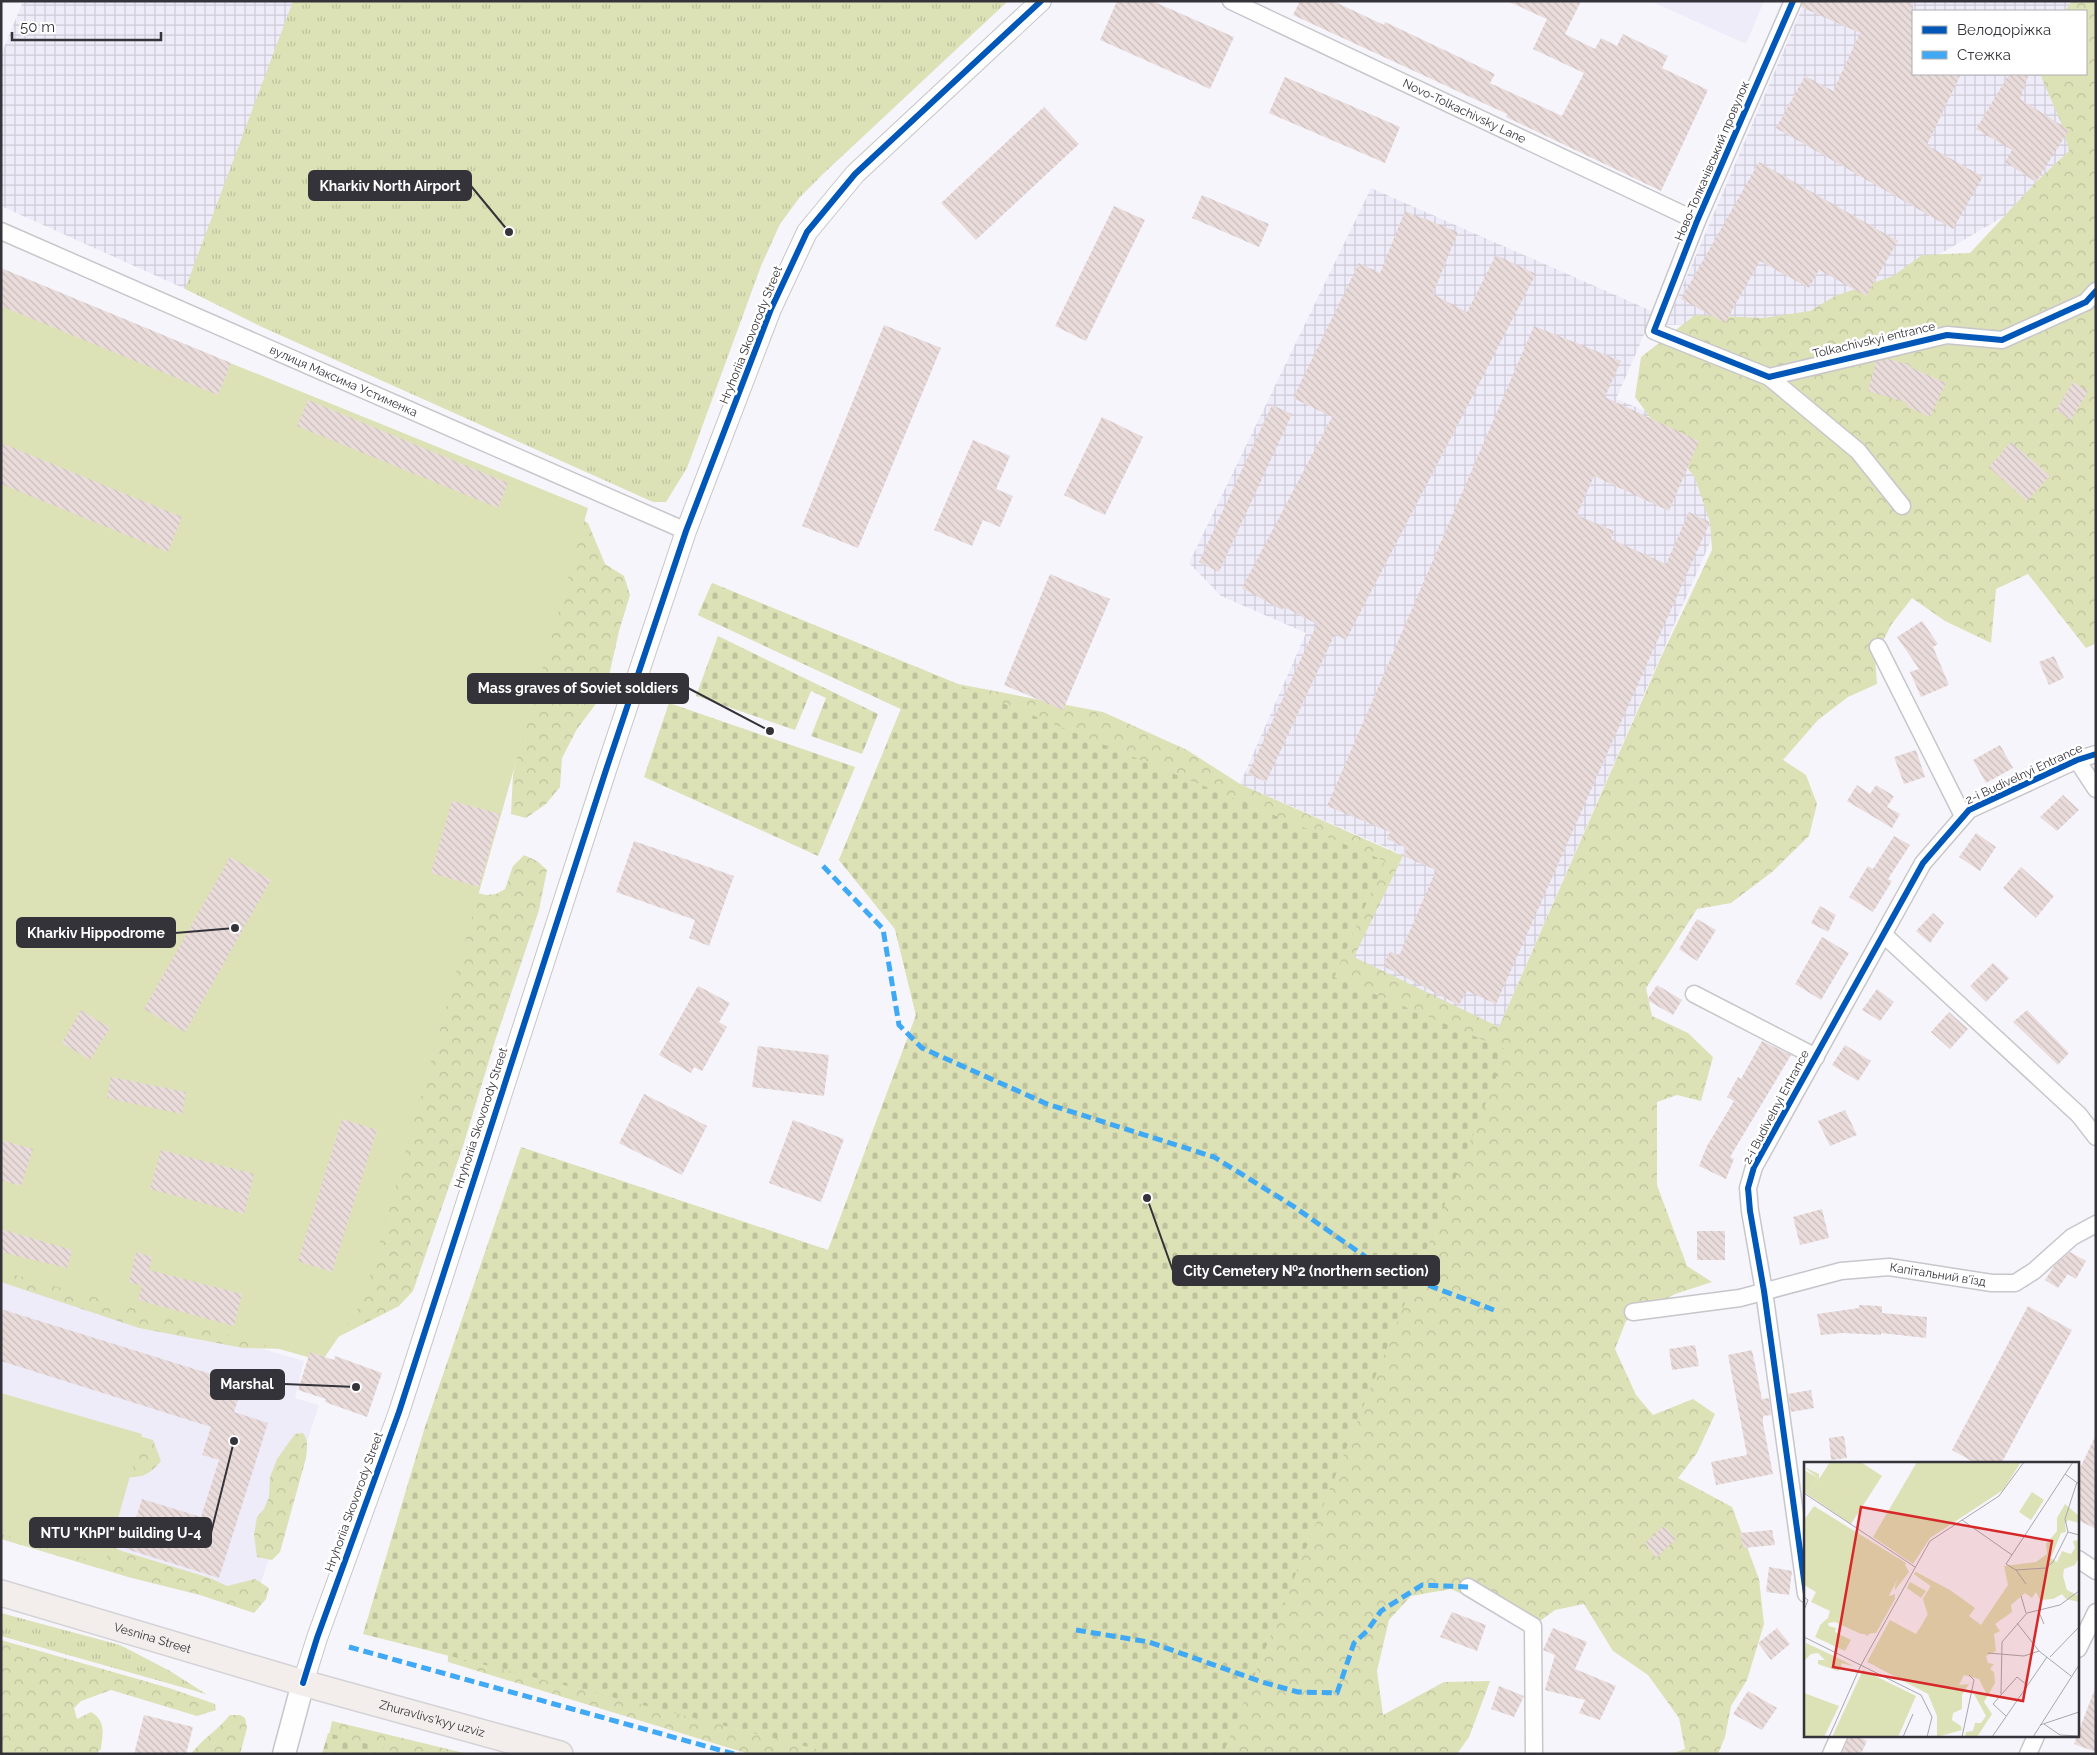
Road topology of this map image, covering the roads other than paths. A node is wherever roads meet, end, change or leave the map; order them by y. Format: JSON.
{"nodes":[{"id":1,"x":1041,"y":1,"type":"edge"},
{"id":2,"x":1231,"y":1,"type":"edge"},
{"id":3,"x":1793,"y":1,"type":"edge"},
{"id":4,"x":1697,"y":221,"type":"junction"},
{"id":5,"x":1,"y":231,"type":"edge"},
{"id":6,"x":2096,"y":292,"type":"edge"},
{"id":7,"x":1769,"y":377,"type":"junction"},
{"id":8,"x":1902,"y":506,"type":"dead end"},
{"id":9,"x":686,"y":531,"type":"junction"},
{"id":10,"x":1878,"y":647,"type":"dead end"},
{"id":11,"x":2096,"y":754,"type":"edge"},
{"id":12,"x":2077,"y":760,"type":"junction"},
{"id":13,"x":2096,"y":789,"type":"edge"},
{"id":14,"x":1963,"y":816,"type":"junction"},
{"id":15,"x":1884,"y":936,"type":"junction"},
{"id":16,"x":1694,"y":994,"type":"dead end"},
{"id":17,"x":1816,"y":1057,"type":"junction"},
{"id":18,"x":2096,"y":1137,"type":"edge"},
{"id":19,"x":2096,"y":1224,"type":"edge"},
{"id":20,"x":1764,"y":1292,"type":"junction"},
{"id":21,"x":1632,"y":1312,"type":"dead end"},
{"id":22,"x":2080,"y":1560,"type":"edge"},
{"id":23,"x":2096,"y":1571,"type":"edge"},
{"id":24,"x":1804,"y":1580,"type":"edge"},
{"id":25,"x":1468,"y":1586,"type":"dead end"},
{"id":26,"x":1,"y":1593,"type":"edge"},
{"id":27,"x":2096,"y":1612,"type":"edge"},
{"id":28,"x":2080,"y":1645,"type":"edge"},
{"id":29,"x":303,"y":1683,"type":"junction"},
{"id":30,"x":1838,"y":1738,"type":"edge"},
{"id":31,"x":2035,"y":1738,"type":"edge"},
{"id":32,"x":284,"y":1754,"type":"edge"},
{"id":33,"x":560,"y":1754,"type":"edge"},
{"id":34,"x":1534,"y":1754,"type":"edge"},
{"id":35,"x":1831,"y":1754,"type":"edge"},
{"id":36,"x":2028,"y":1754,"type":"edge"}],
"edges":[{"from":1,"to":9,"type":"street","name":"Hryhoriia Skovorody Street"},
{"from":2,"to":4,"type":"street","name":"Novo-Tolkachivsky Lane"},
{"from":3,"to":4,"type":"street","name":"Ново-Толкачівський провулок"},
{"from":4,"to":7,"type":"street","name":"Ново-Толкачівський провулок"},
{"from":5,"to":9,"type":"street","name":"вулиця Максима Устименка"},
{"from":6,"to":7,"type":"street","name":"Tolkachivskyi entrance"},
{"from":7,"to":8,"type":"street"},
{"from":9,"to":29,"type":"street","name":"Hryhoriia Skovorody Street"},
{"from":10,"to":14,"type":"street","name":"2-i Budivelnyi Entrance"},
{"from":11,"to":12,"type":"street","name":"2-i Budivelnyi Entrance"},
{"from":12,"to":13,"type":"street","name":"2-i Budivelnyi Entrance"},
{"from":12,"to":14,"type":"street","name":"2-i Budivelnyi Entrance"},
{"from":14,"to":15,"type":"street","name":"2-i Budivelnyi Entrance"},
{"from":15,"to":17,"type":"street","name":"2-i Budivelnyi Entrance"},
{"from":15,"to":18,"type":"street"},
{"from":16,"to":17,"type":"street","name":"2-i Budivelnyi Entrance"},
{"from":17,"to":20,"type":"street","name":"2-i Budivelnyi Entrance"},
{"from":19,"to":20,"type":"street","name":"Капітальний в'їзд"},
{"from":20,"to":21,"type":"street","name":"Капітальний в'їзд"},
{"from":20,"to":24,"type":"street","name":"2-i Budivelnyi Entrance"},
{"from":22,"to":23,"type":"street"},
{"from":25,"to":34,"type":"street"},
{"from":26,"to":29,"type":"main road","name":"Vesnina Street"},
{"from":27,"to":28,"type":"street"},
{"from":29,"to":32,"type":"main road","name":"Hryhoriia Skovorody Street"},
{"from":29,"to":33,"type":"main road","name":"Zhuravlivs'kyy uzviz"},
{"from":30,"to":35,"type":"street"},
{"from":31,"to":36,"type":"street"}]}
